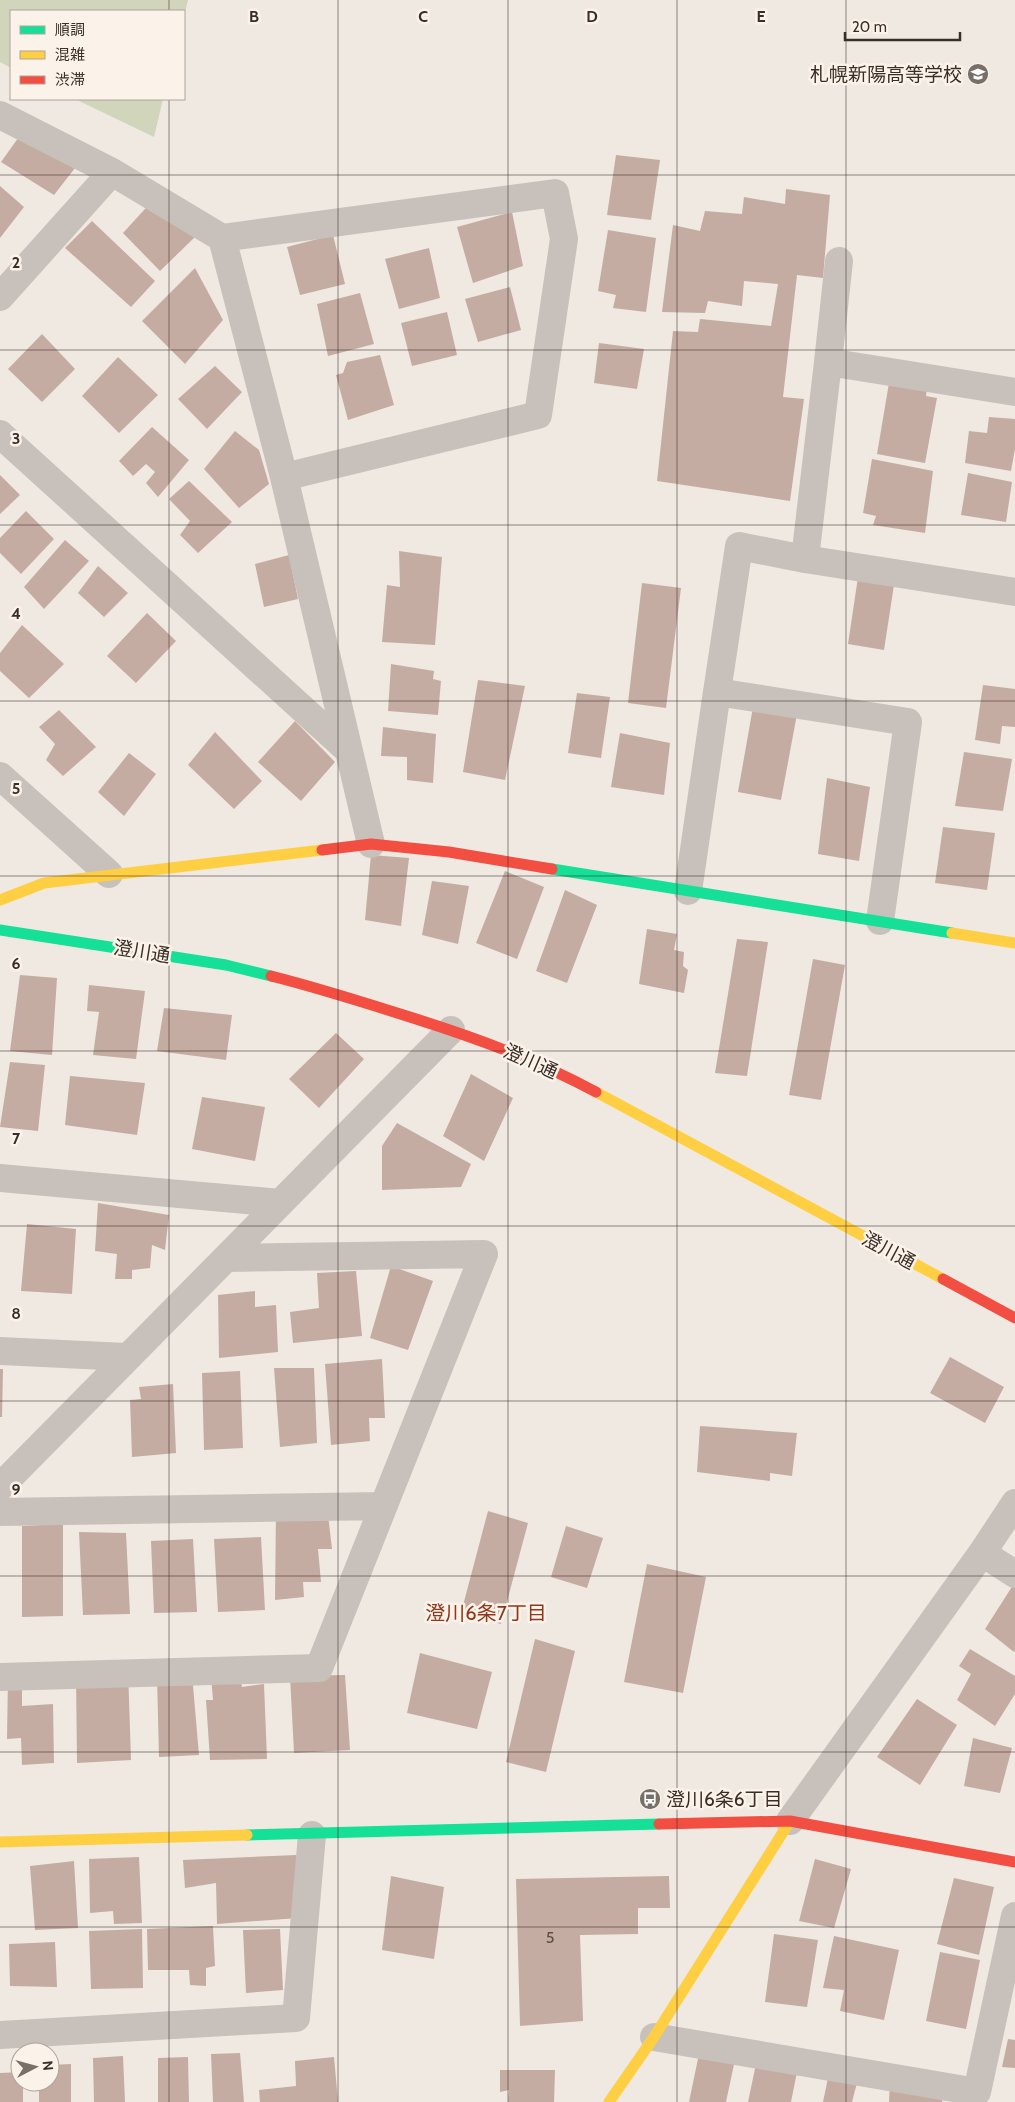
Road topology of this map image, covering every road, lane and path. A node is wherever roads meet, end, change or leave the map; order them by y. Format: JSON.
{"nodes":[{"id":1,"x":0,"y":115,"type":"edge"},
{"id":2,"x":112,"y":172,"type":"junction"},
{"id":3,"x":222,"y":238,"type":"junction"},
{"id":4,"x":839,"y":261,"type":"dead end"},
{"id":5,"x":0,"y":297,"type":"edge"},
{"id":6,"x":828,"y":362,"type":"junction"},
{"id":7,"x":1015,"y":392,"type":"edge"},
{"id":8,"x":0,"y":434,"type":"edge"},
{"id":9,"x":284,"y":477,"type":"junction"},
{"id":10,"x":805,"y":559,"type":"junction"},
{"id":11,"x":1015,"y":592,"type":"edge"},
{"id":12,"x":717,"y":692,"type":"junction"},
{"id":13,"x":349,"y":751,"type":"junction"},
{"id":14,"x":0,"y":776,"type":"edge"},
{"id":15,"x":371,"y":844,"type":"junction"},
{"id":16,"x":109,"y":874,"type":"junction"},
{"id":17,"x":688,"y":891,"type":"junction"},
{"id":18,"x":0,"y":900,"type":"edge"},
{"id":19,"x":880,"y":921,"type":"junction"},
{"id":20,"x":0,"y":930,"type":"edge"},
{"id":21,"x":1015,"y":943,"type":"edge"},
{"id":22,"x":451,"y":1030,"type":"junction"},
{"id":23,"x":0,"y":1178,"type":"edge"},
{"id":24,"x":280,"y":1203,"type":"junction"},
{"id":25,"x":228,"y":1258,"type":"junction"},
{"id":26,"x":1015,"y":1318,"type":"edge"},
{"id":27,"x":0,"y":1351,"type":"edge"},
{"id":28,"x":126,"y":1357,"type":"junction"},
{"id":29,"x":0,"y":1487,"type":"edge"},
{"id":30,"x":1015,"y":1503,"type":"edge"},
{"id":31,"x":383,"y":1506,"type":"junction"},
{"id":32,"x":0,"y":1512,"type":"edge"},
{"id":33,"x":982,"y":1552,"type":"junction"},
{"id":34,"x":1015,"y":1574,"type":"edge"},
{"id":35,"x":0,"y":1677,"type":"edge"},
{"id":36,"x":790,"y":1821,"type":"junction"},
{"id":37,"x":312,"y":1835,"type":"junction"},
{"id":38,"x":0,"y":1842,"type":"edge"},
{"id":39,"x":1015,"y":1862,"type":"edge"},
{"id":40,"x":1015,"y":1916,"type":"edge"},
{"id":41,"x":0,"y":2035,"type":"edge"},
{"id":42,"x":654,"y":2037,"type":"junction"},
{"id":43,"x":609,"y":2102,"type":"edge"}],
"edges":[{"from":1,"to":2,"type":"street"},
{"from":2,"to":3,"type":"street"},
{"from":2,"to":5,"type":"street"},
{"from":3,"to":9,"type":"street"},
{"from":3,"to":9,"type":"street"},
{"from":4,"to":6,"type":"street"},
{"from":6,"to":7,"type":"street"},
{"from":6,"to":10,"type":"street"},
{"from":8,"to":13,"type":"street"},
{"from":9,"to":13,"type":"street"},
{"from":10,"to":11,"type":"street"},
{"from":10,"to":12,"type":"street"},
{"from":12,"to":17,"type":"street"},
{"from":12,"to":19,"type":"street"},
{"from":13,"to":15,"type":"street"},
{"from":14,"to":16,"type":"street"},
{"from":15,"to":16,"type":"street"},
{"from":15,"to":17,"type":"street"},
{"from":16,"to":18,"type":"street"},
{"from":17,"to":19,"type":"street"},
{"from":19,"to":21,"type":"street"},
{"from":20,"to":22,"type":"street","name":"澄川通"},
{"from":22,"to":24,"type":"street"},
{"from":22,"to":26,"type":"street","name":"澄川通"},
{"from":23,"to":24,"type":"street"},
{"from":24,"to":25,"type":"street"},
{"from":25,"to":28,"type":"street"},
{"from":25,"to":31,"type":"street"},
{"from":27,"to":28,"type":"street"},
{"from":28,"to":29,"type":"street"},
{"from":30,"to":33,"type":"street"},
{"from":31,"to":32,"type":"street"},
{"from":31,"to":35,"type":"street"},
{"from":33,"to":34,"type":"street"},
{"from":33,"to":36,"type":"street"},
{"from":36,"to":37,"type":"street"},
{"from":36,"to":39,"type":"street"},
{"from":36,"to":42,"type":"street"},
{"from":37,"to":38,"type":"street"},
{"from":37,"to":41,"type":"street"},
{"from":40,"to":42,"type":"street"},
{"from":42,"to":43,"type":"street"}]}
